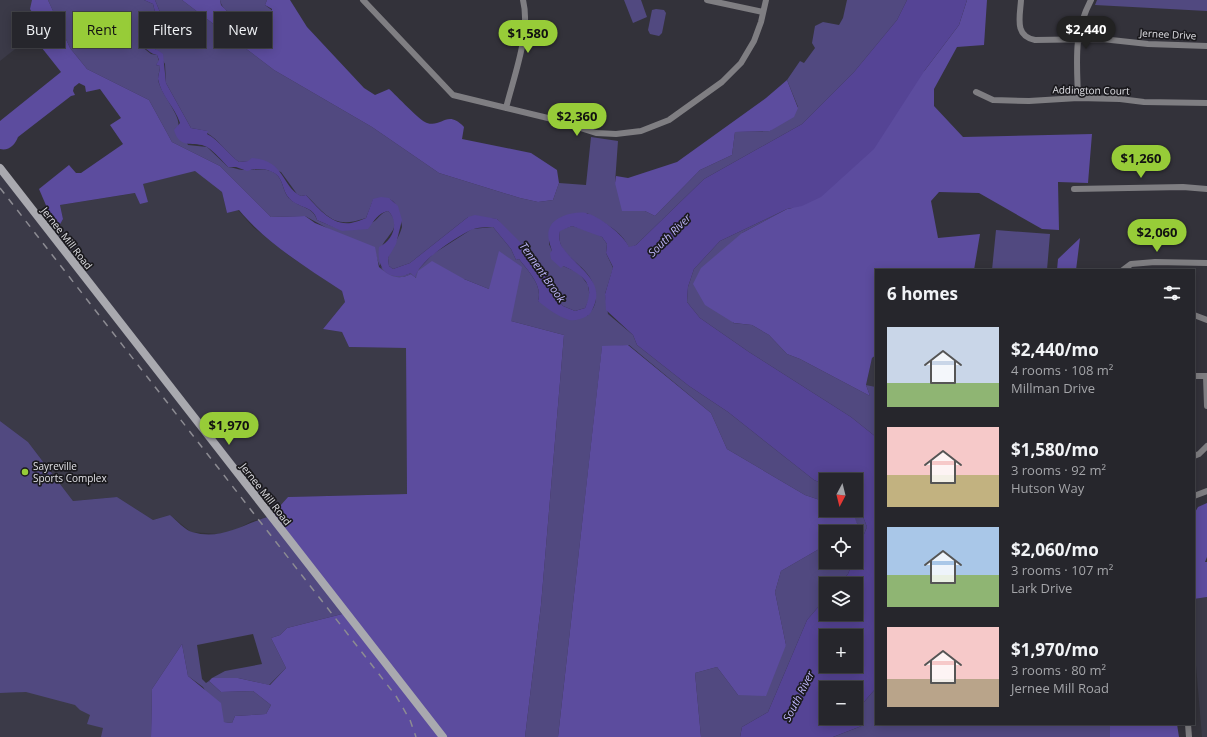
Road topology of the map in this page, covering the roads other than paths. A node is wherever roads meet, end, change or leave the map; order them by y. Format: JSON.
{"nodes":[{"id":1,"x":373,"y":0,"type":"edge"},
{"id":2,"x":523,"y":0,"type":"edge"},
{"id":3,"x":707,"y":0,"type":"edge"},
{"id":4,"x":766,"y":0,"type":"edge"},
{"id":5,"x":1021,"y":0,"type":"edge"},
{"id":6,"x":1091,"y":0,"type":"edge"},
{"id":7,"x":365,"y":2,"type":"edge"},
{"id":8,"x":763,"y":12,"type":"junction"},
{"id":9,"x":1077,"y":38,"type":"junction"},
{"id":10,"x":1207,"y":46,"type":"edge"},
{"id":11,"x":976,"y":92,"type":"dead end"},
{"id":12,"x":1078,"y":98,"type":"junction"},
{"id":13,"x":1207,"y":103,"type":"edge"},
{"id":14,"x":506,"y":108,"type":"junction"},
{"id":15,"x":0,"y":168,"type":"edge"},
{"id":16,"x":1074,"y":189,"type":"dead end"},
{"id":17,"x":1207,"y":189,"type":"edge"},
{"id":18,"x":1171,"y":263,"type":"junction"},
{"id":19,"x":1207,"y":263,"type":"edge"},
{"id":20,"x":1124,"y":269,"type":"edge"},
{"id":21,"x":1172,"y":269,"type":"edge"},
{"id":22,"x":1195,"y":315,"type":"edge"},
{"id":23,"x":1207,"y":320,"type":"edge"},
{"id":24,"x":1195,"y":376,"type":"edge"},
{"id":25,"x":1206,"y":376,"type":"edge"},
{"id":26,"x":1207,"y":406,"type":"edge"},
{"id":27,"x":1207,"y":446,"type":"edge"},
{"id":28,"x":1195,"y":456,"type":"edge"},
{"id":29,"x":1207,"y":491,"type":"edge"},
{"id":30,"x":1195,"y":496,"type":"edge"},
{"id":31,"x":1188,"y":725,"type":"edge"},
{"id":32,"x":443,"y":737,"type":"edge"},
{"id":33,"x":1189,"y":737,"type":"edge"}],
"edges":[{"from":1,"to":7,"type":"street"},
{"from":2,"to":14,"type":"street"},
{"from":3,"to":8,"type":"street"},
{"from":4,"to":8,"type":"street"},
{"from":5,"to":9,"type":"street","name":"Jernee Drive"},
{"from":6,"to":9,"type":"street"},
{"from":7,"to":14,"type":"street"},
{"from":8,"to":14,"type":"street"},
{"from":9,"to":10,"type":"street","name":"Jernee Drive"},
{"from":9,"to":12,"type":"street"},
{"from":11,"to":12,"type":"street","name":"Addington Court"},
{"from":12,"to":13,"type":"street","name":"Addington Court"},
{"from":15,"to":32,"type":"street","name":"Jernee Mill Road"},
{"from":16,"to":17,"type":"street"},
{"from":18,"to":19,"type":"street"},
{"from":18,"to":20,"type":"street"},
{"from":18,"to":21,"type":"street"},
{"from":22,"to":23,"type":"street"},
{"from":24,"to":25,"type":"street"},
{"from":25,"to":26,"type":"street"},
{"from":27,"to":28,"type":"street"},
{"from":29,"to":30,"type":"street"},
{"from":31,"to":33,"type":"street"}]}
